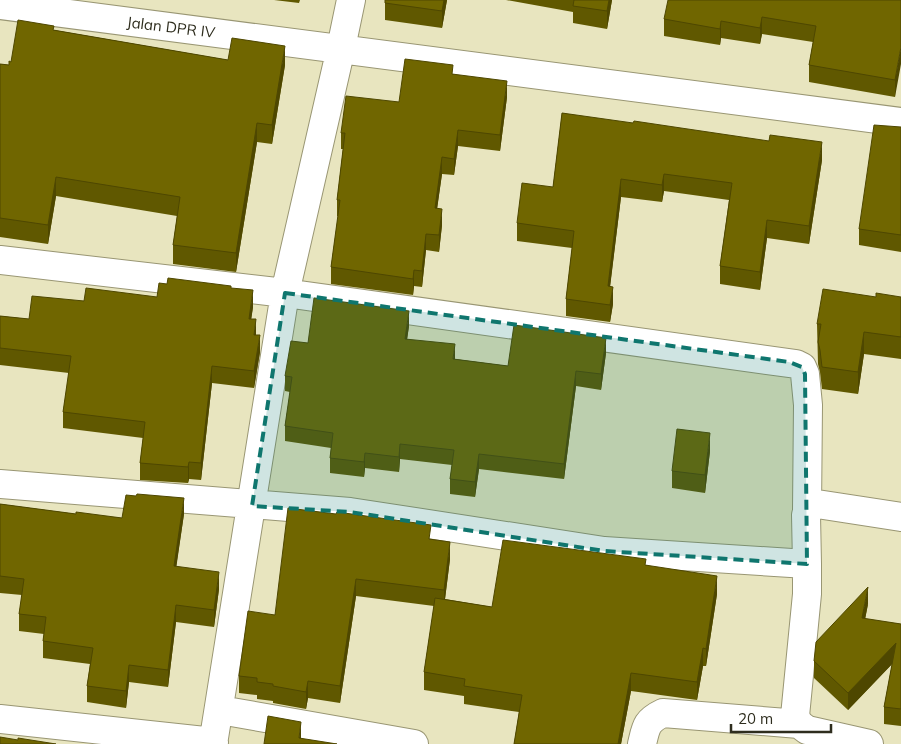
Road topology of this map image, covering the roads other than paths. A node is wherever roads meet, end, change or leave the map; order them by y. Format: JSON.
{"nodes":[{"id":1,"x":351,"y":0,"type":"edge"},
{"id":2,"x":0,"y":5,"type":"edge"},
{"id":3,"x":341,"y":48,"type":"junction"},
{"id":4,"x":901,"y":122,"type":"edge"},
{"id":5,"x":0,"y":260,"type":"edge"},
{"id":6,"x":285,"y":293,"type":"junction"},
{"id":7,"x":0,"y":484,"type":"edge"},
{"id":8,"x":252,"y":506,"type":"junction"},
{"id":9,"x":808,"y":510,"type":"junction"},
{"id":10,"x":901,"y":517,"type":"edge"},
{"id":11,"x":807,"y":564,"type":"junction"},
{"id":12,"x":220,"y":710,"type":"junction"},
{"id":13,"x":0,"y":720,"type":"edge"},
{"id":14,"x":799,"y":724,"type":"junction"},
{"id":15,"x":214,"y":743,"type":"edge"},
{"id":16,"x":414,"y":744,"type":"edge"},
{"id":17,"x":642,"y":744,"type":"edge"},
{"id":18,"x":869,"y":744,"type":"edge"}],
"edges":[{"from":1,"to":3,"type":"street"},
{"from":2,"to":3,"type":"street","name":"Jalan DPR IV"},
{"from":3,"to":4,"type":"street","name":"Jalan DPR IV"},
{"from":3,"to":6,"type":"street"},
{"from":5,"to":6,"type":"street"},
{"from":6,"to":8,"type":"street"},
{"from":6,"to":9,"type":"street"},
{"from":7,"to":8,"type":"street"},
{"from":8,"to":11,"type":"street"},
{"from":8,"to":12,"type":"street"},
{"from":9,"to":10,"type":"street"},
{"from":9,"to":11,"type":"street"},
{"from":11,"to":14,"type":"street"},
{"from":12,"to":15,"type":"street"},
{"from":12,"to":16,"type":"street"},
{"from":13,"to":15,"type":"street"},
{"from":14,"to":17,"type":"street"},
{"from":14,"to":18,"type":"street"}]}
